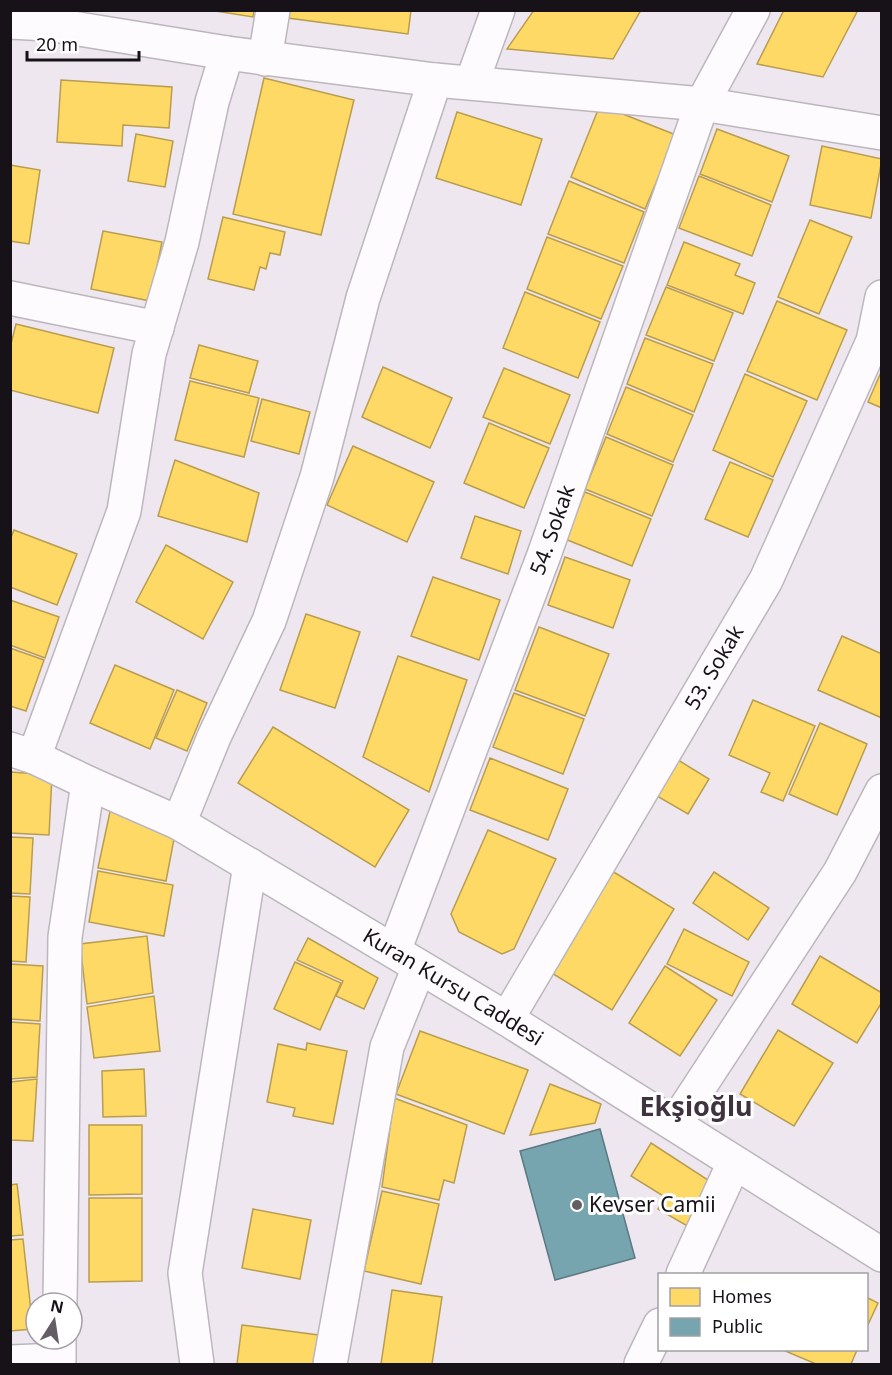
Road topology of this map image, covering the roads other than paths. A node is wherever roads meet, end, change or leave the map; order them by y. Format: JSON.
{"nodes":[{"id":1,"x":273,"y":10,"type":"edge"},
{"id":2,"x":498,"y":10,"type":"edge"},
{"id":3,"x":753,"y":10,"type":"edge"},
{"id":4,"x":10,"y":22,"type":"edge"},
{"id":5,"x":135,"y":24,"type":"edge"},
{"id":6,"x":227,"y":53,"type":"junction"},
{"id":7,"x":265,"y":59,"type":"junction"},
{"id":8,"x":435,"y":80,"type":"junction"},
{"id":9,"x":472,"y":82,"type":"junction"},
{"id":10,"x":702,"y":104,"type":"junction"},
{"id":11,"x":882,"y":133,"type":"edge"},
{"id":12,"x":882,"y":297,"type":"edge"},
{"id":13,"x":10,"y":298,"type":"edge"},
{"id":14,"x":157,"y":328,"type":"junction"},
{"id":15,"x":22,"y":753,"type":"edge"},
{"id":16,"x":88,"y":783,"type":"junction"},
{"id":17,"x":882,"y":791,"type":"edge"},
{"id":18,"x":179,"y":823,"type":"junction"},
{"id":19,"x":250,"y":865,"type":"junction"},
{"id":20,"x":406,"y":959,"type":"junction"},
{"id":21,"x":507,"y":1019,"type":"junction"},
{"id":22,"x":675,"y":1125,"type":"junction"},
{"id":23,"x":734,"y":1163,"type":"junction"},
{"id":24,"x":882,"y":1255,"type":"edge"},
{"id":25,"x":683,"y":1273,"type":"edge"},
{"id":26,"x":60,"y":1291,"type":"edge"},
{"id":27,"x":658,"y":1329,"type":"edge"},
{"id":28,"x":59,"y":1354,"type":"edge"},
{"id":29,"x":10,"y":1362,"type":"edge"},
{"id":30,"x":197,"y":1365,"type":"edge"},
{"id":31,"x":330,"y":1365,"type":"edge"},
{"id":32,"x":641,"y":1365,"type":"edge"}],
"edges":[{"from":1,"to":7,"type":"street"},
{"from":2,"to":9,"type":"street"},
{"from":3,"to":10,"type":"street","name":"54. Sokak"},
{"from":4,"to":5,"type":"street"},
{"from":5,"to":6,"type":"street"},
{"from":6,"to":7,"type":"street"},
{"from":6,"to":14,"type":"street"},
{"from":7,"to":8,"type":"street"},
{"from":8,"to":9,"type":"street"},
{"from":8,"to":18,"type":"street"},
{"from":9,"to":10,"type":"street"},
{"from":10,"to":11,"type":"street"},
{"from":10,"to":20,"type":"street","name":"54. Sokak"},
{"from":12,"to":21,"type":"street","name":"53. Sokak"},
{"from":13,"to":14,"type":"street"},
{"from":14,"to":15,"type":"street"},
{"from":15,"to":16,"type":"street","name":"Kuran Kursu Caddesi"},
{"from":16,"to":18,"type":"street","name":"Kuran Kursu Caddesi"},
{"from":16,"to":26,"type":"street"},
{"from":17,"to":22,"type":"street"},
{"from":18,"to":19,"type":"street","name":"Kuran Kursu Caddesi"},
{"from":19,"to":20,"type":"street","name":"Kuran Kursu Caddesi"},
{"from":19,"to":30,"type":"street"},
{"from":20,"to":21,"type":"street","name":"Kuran Kursu Caddesi"},
{"from":20,"to":31,"type":"street","name":"54. Sokak"},
{"from":21,"to":22,"type":"street","name":"Kuran Kursu Caddesi"},
{"from":22,"to":23,"type":"street","name":"Kuran Kursu Caddesi"},
{"from":23,"to":24,"type":"street","name":"Kuran Kursu Caddesi"},
{"from":23,"to":25,"type":"street"},
{"from":27,"to":32,"type":"street"},
{"from":28,"to":29,"type":"street"}]}
